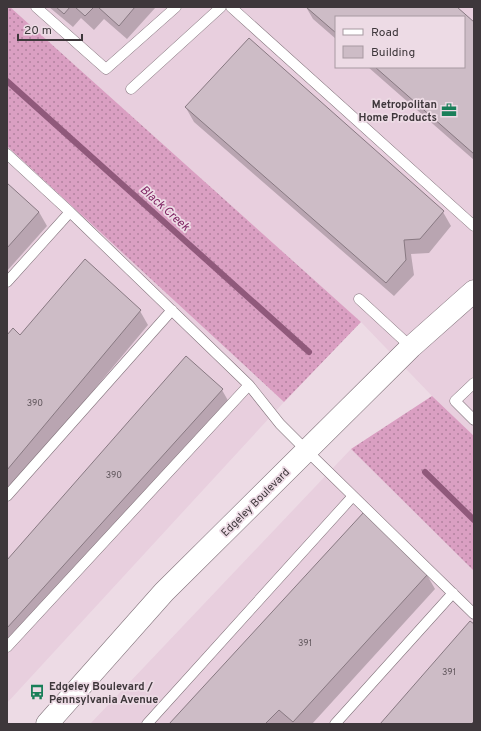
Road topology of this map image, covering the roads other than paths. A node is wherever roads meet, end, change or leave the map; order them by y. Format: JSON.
{"nodes":[{"id":1,"x":36,"y":7,"type":"edge"},
{"id":2,"x":176,"y":7,"type":"edge"},
{"id":3,"x":221,"y":7,"type":"edge"},
{"id":4,"x":231,"y":7,"type":"edge"},
{"id":5,"x":131,"y":89,"type":"dead end"},
{"id":6,"x":7,"y":154,"type":"edge"},
{"id":7,"x":70,"y":212,"type":"junction"},
{"id":8,"x":474,"y":226,"type":"edge"},
{"id":9,"x":7,"y":282,"type":"edge"},
{"id":10,"x":474,"y":291,"type":"edge"},
{"id":11,"x":359,"y":299,"type":"dead end"},
{"id":12,"x":172,"y":310,"type":"junction"},
{"id":13,"x":411,"y":347,"type":"junction"},
{"id":14,"x":474,"y":383,"type":"edge"},
{"id":15,"x":249,"y":385,"type":"junction"},
{"id":16,"x":474,"y":420,"type":"edge"},
{"id":17,"x":307,"y":451,"type":"junction"},
{"id":18,"x":7,"y":496,"type":"edge"},
{"id":19,"x":353,"y":496,"type":"junction"},
{"id":20,"x":453,"y":593,"type":"junction"},
{"id":21,"x":474,"y":614,"type":"edge"},
{"id":22,"x":7,"y":647,"type":"edge"},
{"id":23,"x":46,"y":724,"type":"edge"},
{"id":24,"x":147,"y":724,"type":"edge"},
{"id":25,"x":335,"y":724,"type":"edge"}],
"edges":[{"from":1,"to":2,"type":"lane"},
{"from":3,"to":5,"type":"lane"},
{"from":4,"to":8,"type":"lane"},
{"from":6,"to":7,"type":"lane"},
{"from":7,"to":9,"type":"lane"},
{"from":7,"to":12,"type":"lane"},
{"from":10,"to":13,"type":"street","name":"Edgeley Boulevard"},
{"from":11,"to":13,"type":"lane"},
{"from":12,"to":15,"type":"lane"},
{"from":12,"to":18,"type":"lane"},
{"from":13,"to":17,"type":"street","name":"Edgeley Boulevard"},
{"from":14,"to":16,"type":"lane"},
{"from":15,"to":17,"type":"lane"},
{"from":15,"to":22,"type":"lane"},
{"from":17,"to":19,"type":"lane"},
{"from":17,"to":23,"type":"street","name":"Edgeley Boulevard"},
{"from":19,"to":20,"type":"lane"},
{"from":19,"to":24,"type":"lane"},
{"from":20,"to":21,"type":"lane"},
{"from":20,"to":25,"type":"lane"}]}
